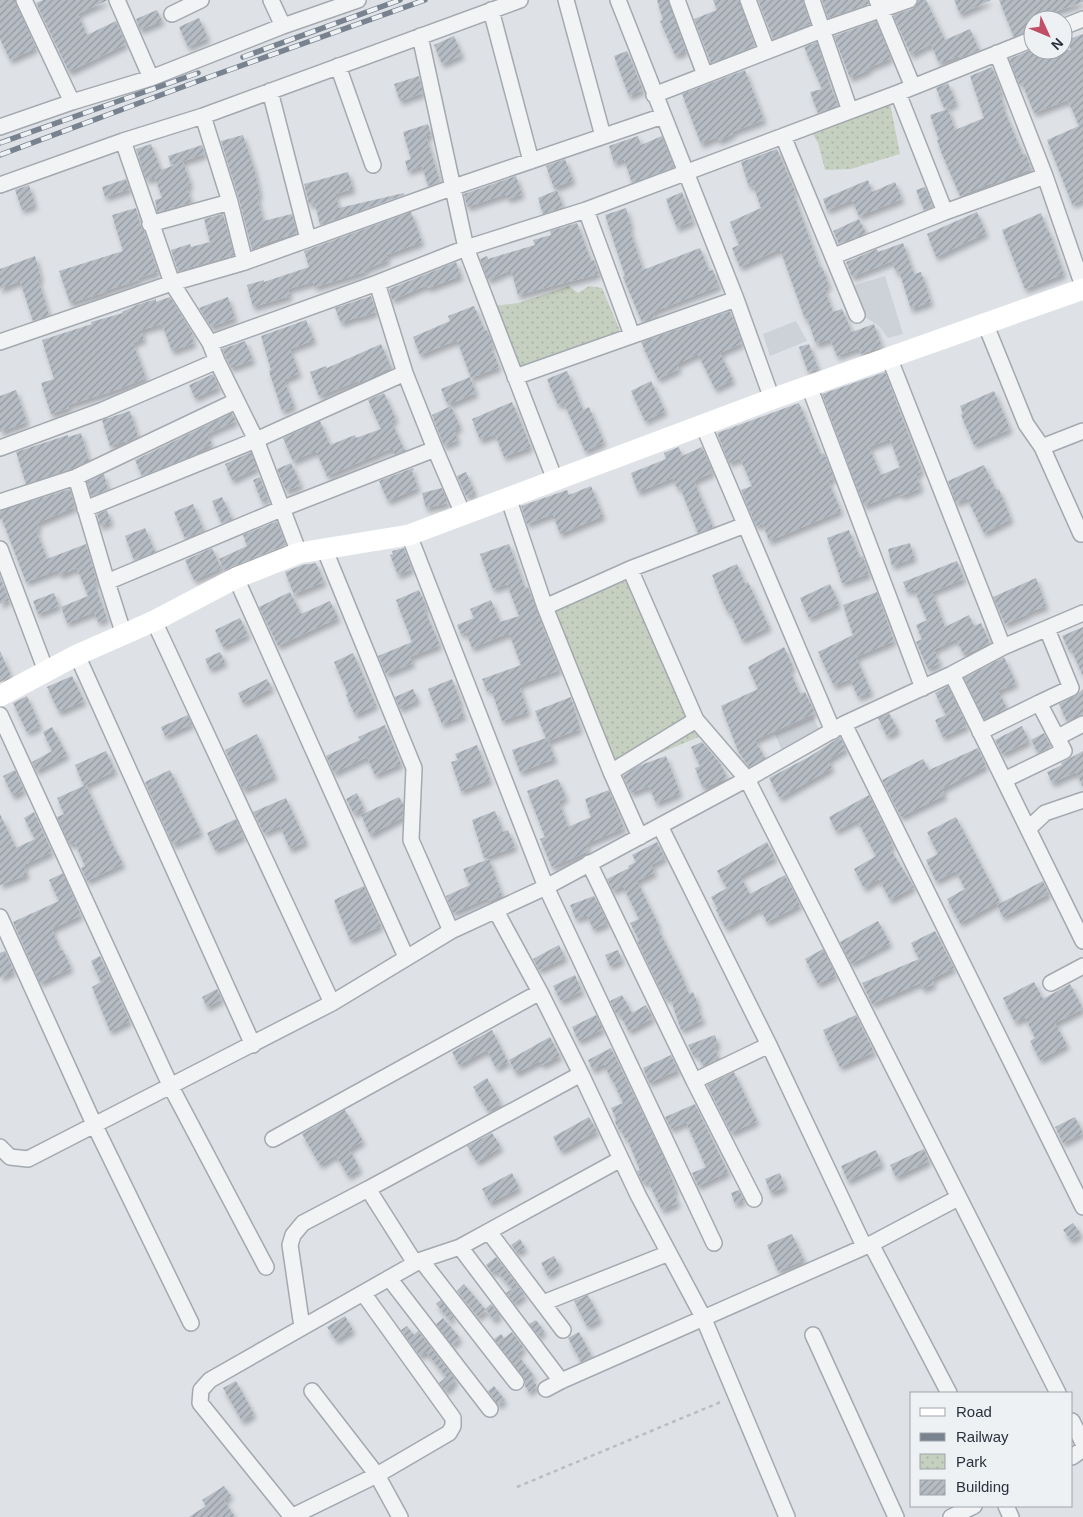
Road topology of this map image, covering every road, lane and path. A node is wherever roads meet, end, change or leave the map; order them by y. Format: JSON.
{"nodes":[{"id":1,"x":24,"y":0,"type":"edge"},
{"id":2,"x":117,"y":0,"type":"edge"},
{"id":3,"x":201,"y":0,"type":"edge"},
{"id":4,"x":272,"y":0,"type":"edge"},
{"id":5,"x":358,"y":0,"type":"edge"},
{"id":6,"x":520,"y":0,"type":"edge"},
{"id":7,"x":566,"y":0,"type":"edge"},
{"id":8,"x":618,"y":0,"type":"edge"},
{"id":9,"x":677,"y":0,"type":"edge"},
{"id":10,"x":748,"y":0,"type":"edge"},
{"id":11,"x":812,"y":0,"type":"edge"},
{"id":12,"x":908,"y":0,"type":"edge"},
{"id":13,"x":878,"y":5,"type":"edge"},
{"id":14,"x":491,"y":10,"type":"junction"},
{"id":15,"x":172,"y":14,"type":"dead end"},
{"id":16,"x":283,"y":26,"type":"junction"},
{"id":17,"x":822,"y":30,"type":"junction"},
{"id":18,"x":420,"y":36,"type":"junction"},
{"id":19,"x":1023,"y":42,"type":"edge"},
{"id":20,"x":767,"y":51,"type":"junction"},
{"id":21,"x":997,"y":52,"type":"junction"},
{"id":22,"x":338,"y":66,"type":"junction"},
{"id":23,"x":705,"y":75,"type":"junction"},
{"id":24,"x":151,"y":78,"type":"junction"},
{"id":25,"x":913,"y":87,"type":"junction"},
{"id":26,"x":270,"y":91,"type":"junction"},
{"id":27,"x":898,"y":93,"type":"junction"},
{"id":28,"x":654,"y":95,"type":"junction"},
{"id":29,"x":72,"y":102,"type":"junction"},
{"id":30,"x":850,"y":111,"type":"junction"},
{"id":31,"x":203,"y":116,"type":"junction"},
{"id":32,"x":663,"y":116,"type":"junction"},
{"id":33,"x":0,"y":127,"type":"edge"},
{"id":34,"x":603,"y":136,"type":"junction"},
{"id":35,"x":783,"y":136,"type":"junction"},
{"id":36,"x":123,"y":141,"type":"junction"},
{"id":37,"x":531,"y":161,"type":"junction"},
{"id":38,"x":373,"y":165,"type":"dead end"},
{"id":39,"x":687,"y":172,"type":"junction"},
{"id":40,"x":1045,"y":176,"type":"junction"},
{"id":41,"x":0,"y":185,"type":"edge"},
{"id":42,"x":454,"y":186,"type":"junction"},
{"id":43,"x":230,"y":202,"type":"junction"},
{"id":44,"x":586,"y":210,"type":"junction"},
{"id":45,"x":945,"y":212,"type":"junction"},
{"id":46,"x":150,"y":224,"type":"junction"},
{"id":47,"x":308,"y":239,"type":"junction"},
{"id":48,"x":466,"y":248,"type":"junction"},
{"id":49,"x":834,"y":256,"type":"junction"},
{"id":50,"x":245,"y":262,"type":"junction"},
{"id":51,"x":377,"y":283,"type":"junction"},
{"id":52,"x":172,"y":284,"type":"junction"},
{"id":53,"x":1083,"y":287,"type":"edge"},
{"id":54,"x":736,"y":299,"type":"junction"},
{"id":55,"x":857,"y":315,"type":"dead end"},
{"id":56,"x":985,"y":323,"type":"junction"},
{"id":57,"x":632,"y":335,"type":"junction"},
{"id":58,"x":0,"y":342,"type":"edge"},
{"id":59,"x":210,"y":343,"type":"junction"},
{"id":60,"x":889,"y":357,"type":"junction"},
{"id":61,"x":217,"y":360,"type":"junction"},
{"id":62,"x":405,"y":373,"type":"junction"},
{"id":63,"x":515,"y":377,"type":"junction"},
{"id":64,"x":809,"y":386,"type":"junction"},
{"id":65,"x":772,"y":399,"type":"junction"},
{"id":66,"x":236,"y":401,"type":"junction"},
{"id":67,"x":703,"y":425,"type":"junction"},
{"id":68,"x":1083,"y":431,"type":"edge"},
{"id":69,"x":256,"y":440,"type":"junction"},
{"id":70,"x":1042,"y":447,"type":"junction"},
{"id":71,"x":0,"y":448,"type":"edge"},
{"id":72,"x":435,"y":449,"type":"junction"},
{"id":73,"x":76,"y":477,"type":"junction"},
{"id":74,"x":555,"y":480,"type":"junction"},
{"id":75,"x":508,"y":497,"type":"junction"},
{"id":76,"x":0,"y":502,"type":"edge"},
{"id":77,"x":85,"y":509,"type":"junction"},
{"id":78,"x":281,"y":509,"type":"junction"},
{"id":79,"x":463,"y":514,"type":"junction"},
{"id":80,"x":745,"y":525,"type":"junction"},
{"id":81,"x":409,"y":535,"type":"junction"},
{"id":82,"x":1082,"y":535,"type":"edge"},
{"id":83,"x":324,"y":548,"type":"junction"},
{"id":84,"x":0,"y":549,"type":"edge"},
{"id":85,"x":299,"y":553,"type":"junction"},
{"id":86,"x":630,"y":569,"type":"junction"},
{"id":87,"x":236,"y":578,"type":"junction"},
{"id":88,"x":107,"y":582,"type":"junction"},
{"id":89,"x":545,"y":607,"type":"junction"},
{"id":90,"x":1083,"y":613,"type":"edge"},
{"id":91,"x":154,"y":621,"type":"junction"},
{"id":92,"x":1047,"y":629,"type":"junction"},
{"id":93,"x":124,"y":635,"type":"junction"},
{"id":94,"x":1002,"y":647,"type":"junction"},
{"id":95,"x":78,"y":655,"type":"junction"},
{"id":96,"x":46,"y":671,"type":"junction"},
{"id":97,"x":952,"y":674,"type":"junction"},
{"id":98,"x":923,"y":688,"type":"junction"},
{"id":99,"x":0,"y":696,"type":"edge"},
{"id":100,"x":1039,"y":703,"type":"junction"},
{"id":101,"x":0,"y":715,"type":"edge"},
{"id":102,"x":696,"y":720,"type":"junction"},
{"id":103,"x":1083,"y":724,"type":"edge"},
{"id":104,"x":839,"y":728,"type":"junction"},
{"id":105,"x":980,"y":732,"type":"junction"},
{"id":106,"x":1058,"y":737,"type":"junction"},
{"id":107,"x":611,"y":772,"type":"junction"},
{"id":108,"x":747,"y":780,"type":"junction"},
{"id":109,"x":1004,"y":780,"type":"junction"},
{"id":110,"x":1083,"y":800,"type":"edge"},
{"id":111,"x":660,"y":826,"type":"junction"},
{"id":112,"x":1028,"y":828,"type":"junction"},
{"id":113,"x":640,"y":837,"type":"junction"},
{"id":114,"x":589,"y":863,"type":"junction"},
{"id":115,"x":546,"y":887,"type":"junction"},
{"id":116,"x":496,"y":912,"type":"junction"},
{"id":117,"x":0,"y":918,"type":"edge"},
{"id":118,"x":451,"y":931,"type":"junction"},
{"id":119,"x":1083,"y":941,"type":"edge"},
{"id":120,"x":406,"y":957,"type":"junction"},
{"id":121,"x":1083,"y":966,"type":"edge"},
{"id":122,"x":1051,"y":983,"type":"dead end"},
{"id":123,"x":540,"y":992,"type":"junction"},
{"id":124,"x":332,"y":1003,"type":"junction"},
{"id":125,"x":253,"y":1045,"type":"junction"},
{"id":126,"x":769,"y":1046,"type":"junction"},
{"id":127,"x":581,"y":1074,"type":"junction"},
{"id":128,"x":694,"y":1081,"type":"junction"},
{"id":129,"x":172,"y":1086,"type":"junction"},
{"id":130,"x":94,"y":1124,"type":"junction"},
{"id":131,"x":273,"y":1139,"type":"dead end"},
{"id":132,"x":0,"y":1147,"type":"edge"},
{"id":133,"x":621,"y":1159,"type":"junction"},
{"id":134,"x":368,"y":1189,"type":"junction"},
{"id":135,"x":958,"y":1198,"type":"junction"},
{"id":136,"x":754,"y":1199,"type":"dead end"},
{"id":137,"x":1083,"y":1207,"type":"edge"},
{"id":138,"x":489,"y":1232,"type":"junction"},
{"id":139,"x":714,"y":1243,"type":"dead end"},
{"id":140,"x":867,"y":1245,"type":"junction"},
{"id":141,"x":460,"y":1247,"type":"junction"},
{"id":142,"x":669,"y":1253,"type":"junction"},
{"id":143,"x":418,"y":1262,"type":"junction"},
{"id":144,"x":266,"y":1267,"type":"dead end"},
{"id":145,"x":390,"y":1278,"type":"junction"},
{"id":146,"x":363,"y":1293,"type":"junction"},
{"id":147,"x":543,"y":1303,"type":"junction"},
{"id":148,"x":703,"y":1317,"type":"junction"},
{"id":149,"x":191,"y":1323,"type":"dead end"},
{"id":150,"x":302,"y":1327,"type":"junction"},
{"id":151,"x":563,"y":1330,"type":"dead end"},
{"id":152,"x":813,"y":1335,"type":"dead end"},
{"id":153,"x":561,"y":1381,"type":"junction"},
{"id":154,"x":516,"y":1382,"type":"dead end"},
{"id":155,"x":546,"y":1389,"type":"dead end"},
{"id":156,"x":312,"y":1391,"type":"dead end"},
{"id":157,"x":948,"y":1392,"type":"edge"},
{"id":158,"x":1057,"y":1392,"type":"edge"},
{"id":159,"x":736,"y":1395,"type":"junction"},
{"id":160,"x":490,"y":1409,"type":"dead end"},
{"id":161,"x":1073,"y":1423,"type":"edge"},
{"id":162,"x":1083,"y":1443,"type":"edge"},
{"id":163,"x":377,"y":1475,"type":"junction"},
{"id":164,"x":517,"y":1487,"type":"dead end"},
{"id":165,"x":972,"y":1507,"type":"edge"},
{"id":166,"x":292,"y":1517,"type":"edge"},
{"id":167,"x":400,"y":1517,"type":"edge"},
{"id":168,"x":786,"y":1517,"type":"edge"},
{"id":169,"x":896,"y":1517,"type":"edge"},
{"id":170,"x":951,"y":1517,"type":"edge"}],
"edges":[{"from":1,"to":29,"type":"street"},
{"from":2,"to":24,"type":"street"},
{"from":3,"to":15,"type":"street"},
{"from":4,"to":16,"type":"street"},
{"from":5,"to":16,"type":"street"},
{"from":6,"to":14,"type":"street"},
{"from":7,"to":34,"type":"street"},
{"from":8,"to":28,"type":"street"},
{"from":9,"to":23,"type":"street"},
{"from":10,"to":20,"type":"street"},
{"from":11,"to":17,"type":"street"},
{"from":12,"to":13,"type":"street"},
{"from":13,"to":17,"type":"street"},
{"from":13,"to":25,"type":"street"},
{"from":14,"to":18,"type":"street"},
{"from":14,"to":37,"type":"street"},
{"from":16,"to":24,"type":"street"},
{"from":17,"to":20,"type":"street"},
{"from":17,"to":30,"type":"street"},
{"from":18,"to":22,"type":"street"},
{"from":18,"to":42,"type":"street"},
{"from":19,"to":21,"type":"street"},
{"from":20,"to":23,"type":"street"},
{"from":21,"to":25,"type":"street"},
{"from":21,"to":40,"type":"street"},
{"from":22,"to":26,"type":"street"},
{"from":22,"to":38,"type":"street"},
{"from":23,"to":28,"type":"street"},
{"from":24,"to":29,"type":"street"},
{"from":25,"to":27,"type":"street"},
{"from":26,"to":31,"type":"street"},
{"from":26,"to":47,"type":"street"},
{"from":27,"to":30,"type":"street"},
{"from":27,"to":45,"type":"street"},
{"from":28,"to":32,"type":"street"},
{"from":29,"to":33,"type":"street"},
{"from":30,"to":35,"type":"street"},
{"from":31,"to":36,"type":"street"},
{"from":31,"to":43,"type":"street"},
{"from":32,"to":34,"type":"street"},
{"from":32,"to":39,"type":"street"},
{"from":34,"to":37,"type":"street"},
{"from":35,"to":39,"type":"street"},
{"from":35,"to":49,"type":"street"},
{"from":36,"to":41,"type":"street"},
{"from":36,"to":46,"type":"street"},
{"from":37,"to":42,"type":"street"},
{"from":39,"to":44,"type":"street"},
{"from":39,"to":54,"type":"street"},
{"from":40,"to":45,"type":"street"},
{"from":40,"to":53,"type":"street"},
{"from":42,"to":47,"type":"street"},
{"from":42,"to":48,"type":"street"},
{"from":43,"to":46,"type":"street"},
{"from":43,"to":50,"type":"street"},
{"from":44,"to":48,"type":"street"},
{"from":44,"to":57,"type":"street"},
{"from":45,"to":49,"type":"street"},
{"from":46,"to":52,"type":"street"},
{"from":47,"to":50,"type":"street"},
{"from":48,"to":51,"type":"street"},
{"from":48,"to":63,"type":"street"},
{"from":49,"to":55,"type":"street"},
{"from":50,"to":52,"type":"street"},
{"from":51,"to":59,"type":"street"},
{"from":51,"to":62,"type":"street"},
{"from":52,"to":58,"type":"street"},
{"from":52,"to":59,"type":"street"},
{"from":53,"to":56,"type":"street"},
{"from":54,"to":57,"type":"street"},
{"from":54,"to":65,"type":"street"},
{"from":56,"to":60,"type":"street"},
{"from":56,"to":70,"type":"street"},
{"from":57,"to":63,"type":"street"},
{"from":59,"to":61,"type":"street"},
{"from":60,"to":64,"type":"street"},
{"from":60,"to":94,"type":"street"},
{"from":61,"to":66,"type":"street"},
{"from":61,"to":71,"type":"street"},
{"from":62,"to":69,"type":"street"},
{"from":62,"to":72,"type":"street"},
{"from":63,"to":74,"type":"street"},
{"from":64,"to":65,"type":"street"},
{"from":64,"to":98,"type":"street"},
{"from":65,"to":67,"type":"street"},
{"from":66,"to":69,"type":"street"},
{"from":66,"to":73,"type":"street"},
{"from":67,"to":74,"type":"street"},
{"from":67,"to":80,"type":"street"},
{"from":68,"to":70,"type":"street"},
{"from":69,"to":77,"type":"street"},
{"from":69,"to":78,"type":"street"},
{"from":70,"to":82,"type":"street"},
{"from":72,"to":78,"type":"street"},
{"from":72,"to":79,"type":"street"},
{"from":73,"to":76,"type":"street"},
{"from":73,"to":77,"type":"street"},
{"from":74,"to":75,"type":"street"},
{"from":75,"to":79,"type":"street"},
{"from":75,"to":89,"type":"street"},
{"from":77,"to":88,"type":"street"},
{"from":78,"to":85,"type":"street"},
{"from":78,"to":88,"type":"street"},
{"from":79,"to":81,"type":"street"},
{"from":80,"to":86,"type":"street"},
{"from":80,"to":104,"type":"street"},
{"from":81,"to":83,"type":"street"},
{"from":81,"to":115,"type":"street"},
{"from":83,"to":85,"type":"street"},
{"from":83,"to":118,"type":"street"},
{"from":84,"to":96,"type":"street"},
{"from":85,"to":87,"type":"street"},
{"from":86,"to":89,"type":"street"},
{"from":86,"to":102,"type":"street"},
{"from":87,"to":91,"type":"street"},
{"from":87,"to":120,"type":"street"},
{"from":88,"to":93,"type":"street"},
{"from":89,"to":107,"type":"street"},
{"from":90,"to":92,"type":"street"},
{"from":91,"to":93,"type":"street"},
{"from":91,"to":124,"type":"street"},
{"from":92,"to":94,"type":"street"},
{"from":92,"to":100,"type":"street"},
{"from":93,"to":95,"type":"street"},
{"from":94,"to":97,"type":"street"},
{"from":95,"to":96,"type":"street"},
{"from":95,"to":125,"type":"street"},
{"from":96,"to":99,"type":"street"},
{"from":97,"to":98,"type":"street"},
{"from":97,"to":105,"type":"street"},
{"from":98,"to":104,"type":"street"},
{"from":100,"to":105,"type":"street"},
{"from":100,"to":106,"type":"street"},
{"from":101,"to":129,"type":"street"},
{"from":102,"to":107,"type":"street"},
{"from":102,"to":108,"type":"street"},
{"from":103,"to":106,"type":"street"},
{"from":104,"to":108,"type":"street"},
{"from":104,"to":137,"type":"street"},
{"from":105,"to":109,"type":"street"},
{"from":106,"to":109,"type":"street"},
{"from":107,"to":113,"type":"street"},
{"from":108,"to":111,"type":"street"},
{"from":108,"to":135,"type":"street"},
{"from":109,"to":112,"type":"street"},
{"from":110,"to":112,"type":"street"},
{"from":111,"to":113,"type":"street"},
{"from":111,"to":126,"type":"street"},
{"from":112,"to":119,"type":"street"},
{"from":113,"to":114,"type":"street"},
{"from":114,"to":115,"type":"street"},
{"from":114,"to":128,"type":"street"},
{"from":115,"to":116,"type":"street"},
{"from":115,"to":139,"type":"street"},
{"from":116,"to":118,"type":"street"},
{"from":116,"to":123,"type":"street"},
{"from":117,"to":130,"type":"street"},
{"from":118,"to":120,"type":"street"},
{"from":120,"to":124,"type":"street"},
{"from":121,"to":122,"type":"street"},
{"from":123,"to":127,"type":"street"},
{"from":123,"to":131,"type":"street"},
{"from":124,"to":125,"type":"street"},
{"from":125,"to":129,"type":"street"},
{"from":126,"to":128,"type":"street"},
{"from":126,"to":140,"type":"street"},
{"from":127,"to":133,"type":"street"},
{"from":127,"to":134,"type":"street"},
{"from":128,"to":136,"type":"street"},
{"from":129,"to":130,"type":"street"},
{"from":129,"to":144,"type":"street"},
{"from":130,"to":132,"type":"street"},
{"from":130,"to":149,"type":"street"},
{"from":133,"to":138,"type":"street"},
{"from":133,"to":142,"type":"street"},
{"from":134,"to":143,"type":"street"},
{"from":134,"to":150,"type":"street"},
{"from":135,"to":140,"type":"street"},
{"from":135,"to":158,"type":"street"},
{"from":138,"to":141,"type":"street"},
{"from":138,"to":147,"type":"street"},
{"from":140,"to":148,"type":"street"},
{"from":140,"to":157,"type":"street"},
{"from":141,"to":143,"type":"street"},
{"from":141,"to":153,"type":"street"},
{"from":142,"to":147,"type":"street"},
{"from":142,"to":148,"type":"street"},
{"from":143,"to":145,"type":"street"},
{"from":143,"to":154,"type":"street"},
{"from":145,"to":146,"type":"street"},
{"from":145,"to":160,"type":"street"},
{"from":146,"to":150,"type":"street"},
{"from":146,"to":163,"type":"street"},
{"from":147,"to":151,"type":"street"},
{"from":148,"to":153,"type":"street"},
{"from":148,"to":159,"type":"street"},
{"from":150,"to":166,"type":"street"},
{"from":152,"to":169,"type":"street"},
{"from":153,"to":155,"type":"street"},
{"from":156,"to":163,"type":"street"},
{"from":159,"to":164,"type":"path"},
{"from":159,"to":168,"type":"street"},
{"from":161,"to":162,"type":"street"},
{"from":163,"to":166,"type":"street"},
{"from":163,"to":167,"type":"street"},
{"from":165,"to":170,"type":"street"}]}
